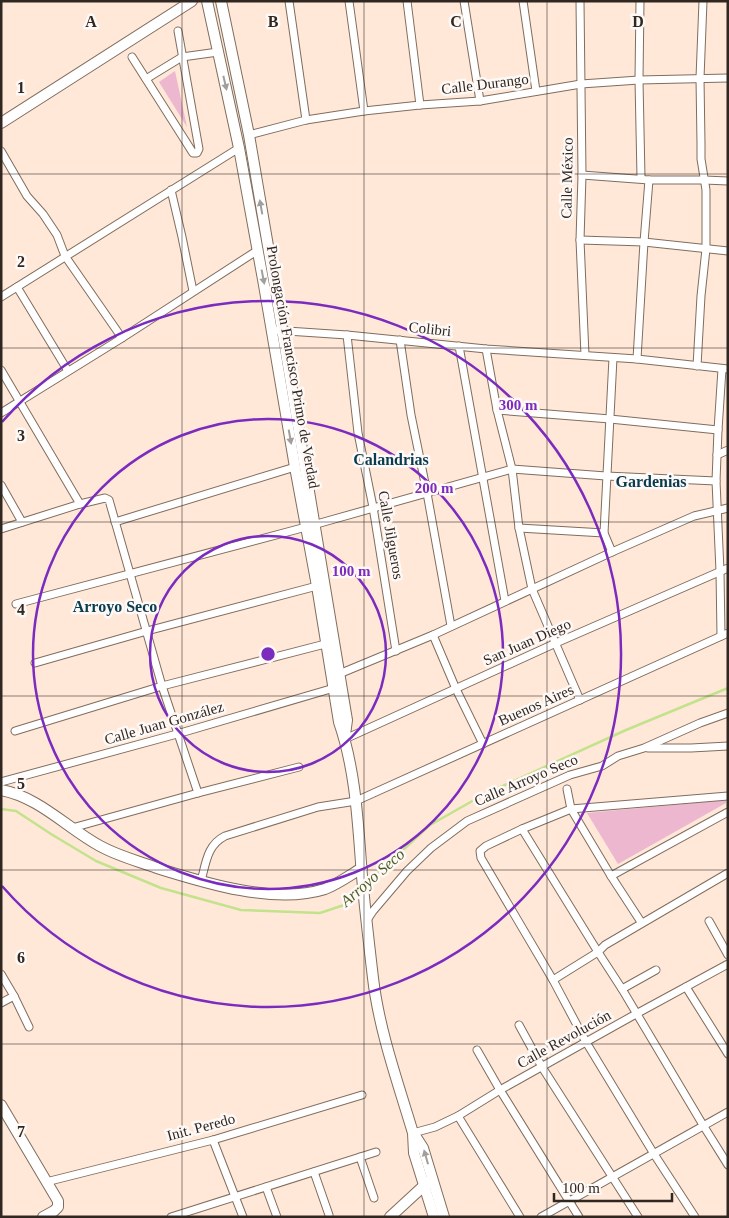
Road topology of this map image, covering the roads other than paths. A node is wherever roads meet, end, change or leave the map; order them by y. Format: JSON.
{"nodes":[{"id":1,"x":192,"y":1,"type":"edge"},
{"id":2,"x":207,"y":1,"type":"edge"},
{"id":3,"x":221,"y":1,"type":"edge"},
{"id":4,"x":289,"y":1,"type":"edge"},
{"id":5,"x":349,"y":1,"type":"edge"},
{"id":6,"x":407,"y":1,"type":"edge"},
{"id":7,"x":464,"y":1,"type":"edge"},
{"id":8,"x":523,"y":1,"type":"edge"},
{"id":9,"x":580,"y":1,"type":"edge"},
{"id":10,"x":640,"y":1,"type":"edge"},
{"id":11,"x":703,"y":1,"type":"edge"},
{"id":12,"x":178,"y":31,"type":"dead end"},
{"id":13,"x":218,"y":52,"type":"junction"},
{"id":14,"x":132,"y":57,"type":"dead end"},
{"id":15,"x":182,"y":57,"type":"junction"},
{"id":16,"x":146,"y":78,"type":"junction"},
{"id":17,"x":700,"y":78,"type":"junction"},
{"id":18,"x":728,"y":78,"type":"edge"},
{"id":19,"x":639,"y":80,"type":"junction"},
{"id":20,"x":581,"y":84,"type":"junction"},
{"id":21,"x":536,"y":91,"type":"junction"},
{"id":22,"x":480,"y":101,"type":"junction"},
{"id":23,"x":420,"y":105,"type":"junction"},
{"id":24,"x":364,"y":111,"type":"junction"},
{"id":25,"x":306,"y":120,"type":"junction"},
{"id":26,"x":1,"y":123,"type":"edge"},
{"id":27,"x":249,"y":135,"type":"junction"},
{"id":28,"x":239,"y":148,"type":"junction"},
{"id":29,"x":1,"y":151,"type":"edge"},
{"id":30,"x":582,"y":175,"type":"junction"},
{"id":31,"x":641,"y":178,"type":"junction"},
{"id":32,"x":649,"y":180,"type":"junction"},
{"id":33,"x":704,"y":180,"type":"junction"},
{"id":34,"x":728,"y":181,"type":"edge"},
{"id":35,"x":171,"y":190,"type":"junction"},
{"id":36,"x":580,"y":240,"type":"junction"},
{"id":37,"x":644,"y":242,"type":"junction"},
{"id":38,"x":706,"y":249,"type":"junction"},
{"id":39,"x":258,"y":250,"type":"junction"},
{"id":40,"x":728,"y":251,"type":"edge"},
{"id":41,"x":65,"y":256,"type":"junction"},
{"id":42,"x":17,"y":287,"type":"junction"},
{"id":43,"x":193,"y":291,"type":"junction"},
{"id":44,"x":1,"y":297,"type":"edge"},
{"id":45,"x":272,"y":330,"type":"junction"},
{"id":46,"x":283,"y":330,"type":"junction"},
{"id":47,"x":347,"y":334,"type":"junction"},
{"id":48,"x":122,"y":338,"type":"junction"},
{"id":49,"x":400,"y":340,"type":"junction"},
{"id":50,"x":459,"y":346,"type":"junction"},
{"id":51,"x":486,"y":349,"type":"junction"},
{"id":52,"x":585,"y":355,"type":"junction"},
{"id":53,"x":613,"y":358,"type":"junction"},
{"id":54,"x":637,"y":359,"type":"junction"},
{"id":55,"x":697,"y":366,"type":"junction"},
{"id":56,"x":725,"y":369,"type":"edge"},
{"id":57,"x":1,"y":370,"type":"edge"},
{"id":58,"x":68,"y":371,"type":"junction"},
{"id":59,"x":20,"y":402,"type":"junction"},
{"id":60,"x":496,"y":410,"type":"junction"},
{"id":61,"x":1,"y":413,"type":"edge"},
{"id":62,"x":610,"y":419,"type":"junction"},
{"id":63,"x":718,"y":430,"type":"junction"},
{"id":64,"x":728,"y":450,"type":"edge"},
{"id":65,"x":717,"y":455,"type":"junction"},
{"id":66,"x":295,"y":467,"type":"junction"},
{"id":67,"x":512,"y":469,"type":"junction"},
{"id":68,"x":606,"y":476,"type":"junction"},
{"id":69,"x":483,"y":477,"type":"junction"},
{"id":70,"x":716,"y":481,"type":"junction"},
{"id":71,"x":1,"y":485,"type":"edge"},
{"id":72,"x":427,"y":494,"type":"junction"},
{"id":73,"x":80,"y":504,"type":"junction"},
{"id":74,"x":373,"y":507,"type":"junction"},
{"id":75,"x":728,"y":508,"type":"edge"},
{"id":76,"x":717,"y":510,"type":"junction"},
{"id":77,"x":22,"y":522,"type":"junction"},
{"id":78,"x":115,"y":522,"type":"junction"},
{"id":79,"x":310,"y":526,"type":"junction"},
{"id":80,"x":519,"y":528,"type":"junction"},
{"id":81,"x":1,"y":529,"type":"edge"},
{"id":82,"x":604,"y":533,"type":"junction"},
{"id":83,"x":612,"y":552,"type":"junction"},
{"id":84,"x":728,"y":568,"type":"edge"},
{"id":85,"x":720,"y":570,"type":"junction"},
{"id":86,"x":130,"y":575,"type":"junction"},
{"id":87,"x":317,"y":586,"type":"junction"},
{"id":88,"x":532,"y":589,"type":"junction"},
{"id":89,"x":505,"y":601,"type":"junction"},
{"id":90,"x":16,"y":604,"type":"dead end"},
{"id":91,"x":451,"y":626,"type":"junction"},
{"id":92,"x":146,"y":631,"type":"junction"},
{"id":93,"x":433,"y":635,"type":"junction"},
{"id":94,"x":724,"y":635,"type":"edge"},
{"id":95,"x":330,"y":642,"type":"junction"},
{"id":96,"x":556,"y":643,"type":"junction"},
{"id":97,"x":396,"y":650,"type":"junction"},
{"id":98,"x":36,"y":663,"type":"dead end"},
{"id":99,"x":339,"y":674,"type":"junction"},
{"id":100,"x":162,"y":686,"type":"junction"},
{"id":101,"x":334,"y":688,"type":"junction"},
{"id":102,"x":456,"y":689,"type":"junction"},
{"id":103,"x":580,"y":700,"type":"junction"},
{"id":104,"x":728,"y":713,"type":"edge"},
{"id":105,"x":14,"y":731,"type":"dead end"},
{"id":106,"x":177,"y":734,"type":"junction"},
{"id":107,"x":345,"y":739,"type":"junction"},
{"id":108,"x":483,"y":744,"type":"junction"},
{"id":109,"x":728,"y":746,"type":"edge"},
{"id":110,"x":644,"y":748,"type":"junction"},
{"id":111,"x":299,"y":767,"type":"dead end"},
{"id":112,"x":1,"y":782,"type":"edge"},
{"id":113,"x":1,"y":790,"type":"edge"},
{"id":114,"x":567,"y":790,"type":"dead end"},
{"id":115,"x":198,"y":793,"type":"junction"},
{"id":116,"x":728,"y":796,"type":"edge"},
{"id":117,"x":356,"y":801,"type":"junction"},
{"id":118,"x":570,"y":809,"type":"junction"},
{"id":119,"x":728,"y":812,"type":"edge"},
{"id":120,"x":72,"y":828,"type":"junction"},
{"id":121,"x":522,"y":829,"type":"junction"},
{"id":122,"x":362,"y":871,"type":"junction"},
{"id":123,"x":728,"y":873,"type":"edge"},
{"id":124,"x":611,"y":876,"type":"junction"},
{"id":125,"x":201,"y":881,"type":"junction"},
{"id":126,"x":366,"y":920,"type":"junction"},
{"id":127,"x":710,"y":921,"type":"dead end"},
{"id":128,"x":641,"y":922,"type":"junction"},
{"id":129,"x":598,"y":952,"type":"junction"},
{"id":130,"x":728,"y":954,"type":"edge"},
{"id":131,"x":728,"y":964,"type":"edge"},
{"id":132,"x":656,"y":970,"type":"dead end"},
{"id":133,"x":1,"y":974,"type":"edge"},
{"id":134,"x":553,"y":980,"type":"junction"},
{"id":135,"x":686,"y":987,"type":"junction"},
{"id":136,"x":622,"y":990,"type":"junction"},
{"id":137,"x":14,"y":996,"type":"junction"},
{"id":138,"x":1,"y":1003,"type":"edge"},
{"id":139,"x":636,"y":1014,"type":"junction"},
{"id":140,"x":518,"y":1025,"type":"dead end"},
{"id":141,"x":29,"y":1028,"type":"dead end"},
{"id":142,"x":586,"y":1042,"type":"junction"},
{"id":143,"x":476,"y":1050,"type":"dead end"},
{"id":144,"x":728,"y":1054,"type":"edge"},
{"id":145,"x":542,"y":1067,"type":"junction"},
{"id":146,"x":500,"y":1090,"type":"junction"},
{"id":147,"x":362,"y":1096,"type":"dead end"},
{"id":148,"x":1,"y":1105,"type":"edge"},
{"id":149,"x":728,"y":1112,"type":"edge"},
{"id":150,"x":458,"y":1116,"type":"junction"},
{"id":151,"x":702,"y":1125,"type":"junction"},
{"id":152,"x":413,"y":1133,"type":"junction"},
{"id":153,"x":213,"y":1140,"type":"junction"},
{"id":154,"x":376,"y":1152,"type":"dead end"},
{"id":155,"x":654,"y":1154,"type":"junction"},
{"id":156,"x":360,"y":1157,"type":"junction"},
{"id":157,"x":728,"y":1165,"type":"edge"},
{"id":158,"x":314,"y":1172,"type":"junction"},
{"id":159,"x":613,"y":1177,"type":"junction"},
{"id":160,"x":432,"y":1178,"type":"junction"},
{"id":161,"x":46,"y":1182,"type":"junction"},
{"id":162,"x":424,"y":1187,"type":"junction"},
{"id":163,"x":266,"y":1188,"type":"junction"},
{"id":164,"x":236,"y":1197,"type":"junction"},
{"id":165,"x":374,"y":1198,"type":"dead end"},
{"id":166,"x":569,"y":1201,"type":"junction"},
{"id":167,"x":329,"y":1215,"type":"dead end"},
{"id":168,"x":44,"y":1217,"type":"edge"},
{"id":169,"x":172,"y":1217,"type":"edge"},
{"id":170,"x":243,"y":1217,"type":"edge"},
{"id":171,"x":277,"y":1217,"type":"edge"},
{"id":172,"x":390,"y":1217,"type":"edge"},
{"id":173,"x":434,"y":1217,"type":"edge"},
{"id":174,"x":444,"y":1217,"type":"edge"},
{"id":175,"x":520,"y":1217,"type":"edge"},
{"id":176,"x":541,"y":1217,"type":"edge"},
{"id":177,"x":579,"y":1217,"type":"edge"},
{"id":178,"x":638,"y":1217,"type":"edge"},
{"id":179,"x":696,"y":1217,"type":"edge"}],
"edges":[{"from":1,"to":26,"type":"main road"},
{"from":2,"to":13,"type":"main road","name":"Prolongación Francisco Primo de Verdad"},
{"from":3,"to":27,"type":"main road","name":"Prolongación Francisco Primo de Verdad"},
{"from":4,"to":25,"type":"street"},
{"from":5,"to":24,"type":"street"},
{"from":6,"to":23,"type":"street"},
{"from":7,"to":22,"type":"street"},
{"from":8,"to":21,"type":"street"},
{"from":9,"to":20,"type":"street","name":"Calle México"},
{"from":10,"to":19,"type":"street"},
{"from":11,"to":17,"type":"street"},
{"from":12,"to":15,"type":"street"},
{"from":13,"to":15,"type":"street"},
{"from":13,"to":28,"type":"main road","name":"Prolongación Francisco Primo de Verdad","one_way":true},
{"from":14,"to":16,"type":"street"},
{"from":15,"to":16,"type":"street"},
{"from":15,"to":16,"type":"street"},
{"from":17,"to":18,"type":"street","name":"Calle Durango"},
{"from":17,"to":19,"type":"street","name":"Calle Durango"},
{"from":17,"to":33,"type":"street"},
{"from":19,"to":20,"type":"street","name":"Calle Durango"},
{"from":19,"to":31,"type":"street"},
{"from":20,"to":21,"type":"street","name":"Calle Durango"},
{"from":20,"to":30,"type":"street","name":"Calle México"},
{"from":21,"to":22,"type":"street","name":"Calle Durango"},
{"from":22,"to":23,"type":"street","name":"Calle Durango"},
{"from":23,"to":24,"type":"street","name":"Calle Durango"},
{"from":24,"to":25,"type":"street","name":"Calle Durango"},
{"from":25,"to":27,"type":"street","name":"Calle Durango"},
{"from":46,"to":27,"type":"main road","name":"Prolongación Francisco Primo de Verdad","one_way":true},
{"from":28,"to":35,"type":"street"},
{"from":28,"to":39,"type":"main road","name":"Prolongación Francisco Primo de Verdad"},
{"from":29,"to":41,"type":"street"},
{"from":30,"to":31,"type":"street"},
{"from":30,"to":36,"type":"street","name":"Calle México"},
{"from":31,"to":32,"type":"street"},
{"from":32,"to":33,"type":"street"},
{"from":32,"to":37,"type":"street"},
{"from":33,"to":34,"type":"street"},
{"from":33,"to":38,"type":"street"},
{"from":35,"to":41,"type":"street"},
{"from":35,"to":43,"type":"street"},
{"from":36,"to":37,"type":"street"},
{"from":36,"to":52,"type":"street","name":"Calle México"},
{"from":37,"to":38,"type":"street"},
{"from":37,"to":54,"type":"street"},
{"from":38,"to":40,"type":"street"},
{"from":38,"to":55,"type":"street"},
{"from":39,"to":43,"type":"street"},
{"from":39,"to":45,"type":"main road","name":"Prolongación Francisco Primo de Verdad","one_way":true},
{"from":41,"to":42,"type":"street"},
{"from":41,"to":48,"type":"street"},
{"from":42,"to":44,"type":"street"},
{"from":42,"to":58,"type":"street"},
{"from":43,"to":48,"type":"street"},
{"from":45,"to":46,"type":"street","name":"Colibri"},
{"from":45,"to":66,"type":"main road","name":"Prolongación Francisco Primo de Verdad","one_way":true},
{"from":46,"to":47,"type":"street","name":"Colibri"},
{"from":46,"to":79,"type":"main road","name":"Prolongación Francisco Primo de Verdad"},
{"from":47,"to":49,"type":"street","name":"Colibri"},
{"from":47,"to":74,"type":"street","name":"Calle Jilgueros"},
{"from":48,"to":58,"type":"street"},
{"from":49,"to":50,"type":"street","name":"Colibri"},
{"from":49,"to":72,"type":"street"},
{"from":50,"to":51,"type":"street","name":"Colibri"},
{"from":50,"to":69,"type":"street"},
{"from":51,"to":52,"type":"street","name":"Colibri"},
{"from":51,"to":60,"type":"street"},
{"from":52,"to":53,"type":"street","name":"Colibri"},
{"from":53,"to":54,"type":"street","name":"Colibri"},
{"from":53,"to":62,"type":"street"},
{"from":54,"to":55,"type":"street","name":"Colibri"},
{"from":55,"to":56,"type":"street","name":"Colibri"},
{"from":56,"to":63,"type":"street"},
{"from":57,"to":59,"type":"street"},
{"from":58,"to":59,"type":"street"},
{"from":59,"to":61,"type":"street"},
{"from":59,"to":73,"type":"street"},
{"from":60,"to":62,"type":"street"},
{"from":60,"to":67,"type":"street"},
{"from":62,"to":63,"type":"street"},
{"from":62,"to":68,"type":"street"},
{"from":63,"to":65,"type":"street"},
{"from":64,"to":65,"type":"street"},
{"from":65,"to":70,"type":"street"},
{"from":66,"to":78,"type":"street"},
{"from":66,"to":79,"type":"main road","name":"Prolongación Francisco Primo de Verdad"},
{"from":67,"to":68,"type":"street"},
{"from":67,"to":69,"type":"street"},
{"from":67,"to":80,"type":"street"},
{"from":68,"to":70,"type":"street"},
{"from":68,"to":82,"type":"street"},
{"from":69,"to":72,"type":"street"},
{"from":69,"to":89,"type":"street"},
{"from":70,"to":76,"type":"street"},
{"from":71,"to":77,"type":"street"},
{"from":72,"to":74,"type":"street"},
{"from":72,"to":91,"type":"street"},
{"from":73,"to":77,"type":"street"},
{"from":73,"to":78,"type":"street"},
{"from":74,"to":79,"type":"street"},
{"from":74,"to":97,"type":"street","name":"Calle Jilgueros"},
{"from":75,"to":76,"type":"street"},
{"from":76,"to":83,"type":"street"},
{"from":76,"to":85,"type":"street"},
{"from":77,"to":81,"type":"street"},
{"from":78,"to":86,"type":"street"},
{"from":79,"to":86,"type":"street"},
{"from":79,"to":87,"type":"main road","name":"Prolongación Francisco Primo de Verdad"},
{"from":79,"to":95,"type":"main road","name":"Prolongación Francisco Primo de Verdad"},
{"from":80,"to":82,"type":"street"},
{"from":80,"to":88,"type":"street"},
{"from":82,"to":83,"type":"street"},
{"from":83,"to":88,"type":"street"},
{"from":84,"to":85,"type":"street","name":"San Juan Diego"},
{"from":85,"to":94,"type":"street"},
{"from":85,"to":96,"type":"street","name":"San Juan Diego"},
{"from":86,"to":90,"type":"street"},
{"from":86,"to":92,"type":"street"},
{"from":87,"to":92,"type":"street"},
{"from":87,"to":95,"type":"main road","name":"Prolongación Francisco Primo de Verdad"},
{"from":88,"to":89,"type":"street"},
{"from":88,"to":96,"type":"street"},
{"from":89,"to":91,"type":"street"},
{"from":91,"to":93,"type":"street"},
{"from":92,"to":98,"type":"street"},
{"from":92,"to":100,"type":"street"},
{"from":93,"to":97,"type":"street"},
{"from":93,"to":102,"type":"street"},
{"from":94,"to":103,"type":"street","name":"Buenos Aires"},
{"from":95,"to":99,"type":"main road","name":"Prolongación Francisco Primo de Verdad"},
{"from":95,"to":100,"type":"street"},
{"from":95,"to":101,"type":"main road","name":"Prolongación Francisco Primo de Verdad"},
{"from":96,"to":102,"type":"street","name":"San Juan Diego"},
{"from":96,"to":103,"type":"street"},
{"from":97,"to":99,"type":"street"},
{"from":99,"to":107,"type":"main road","name":"Prolongación Francisco Primo de Verdad"},
{"from":100,"to":105,"type":"street"},
{"from":100,"to":106,"type":"street"},
{"from":101,"to":106,"type":"street","name":"Calle Juan González"},
{"from":101,"to":107,"type":"main road","name":"Prolongación Francisco Primo de Verdad"},
{"from":102,"to":107,"type":"street","name":"San Juan Diego"},
{"from":102,"to":108,"type":"street"},
{"from":103,"to":108,"type":"street","name":"Buenos Aires"},
{"from":104,"to":110,"type":"street","name":"Calle Arroyo Seco"},
{"from":106,"to":112,"type":"street","name":"Calle Juan González"},
{"from":106,"to":115,"type":"street"},
{"from":107,"to":117,"type":"main road","name":"Prolongación Francisco Primo de Verdad"},
{"from":108,"to":117,"type":"street","name":"Buenos Aires"},
{"from":109,"to":110,"type":"street"},
{"from":110,"to":126,"type":"street","name":"Calle Arroyo Seco"},
{"from":111,"to":115,"type":"street"},
{"from":113,"to":120,"type":"main road"},
{"from":114,"to":118,"type":"street"},
{"from":115,"to":120,"type":"street"},
{"from":116,"to":118,"type":"street"},
{"from":117,"to":122,"type":"main road","name":"Prolongación Francisco Primo de Verdad"},
{"from":117,"to":125,"type":"street","name":"Buenos Aires"},
{"from":118,"to":121,"type":"street"},
{"from":118,"to":124,"type":"street"},
{"from":119,"to":124,"type":"street"},
{"from":120,"to":125,"type":"main road"},
{"from":121,"to":129,"type":"street"},
{"from":121,"to":134,"type":"street"},
{"from":122,"to":125,"type":"main road"},
{"from":122,"to":126,"type":"main road","name":"Prolongación Francisco Primo de Verdad"},
{"from":123,"to":128,"type":"street"},
{"from":124,"to":128,"type":"street"},
{"from":126,"to":152,"type":"main road"},
{"from":127,"to":130,"type":"street"},
{"from":128,"to":129,"type":"street"},
{"from":129,"to":134,"type":"street"},
{"from":129,"to":136,"type":"street"},
{"from":131,"to":135,"type":"street","name":"Calle Revolución"},
{"from":132,"to":136,"type":"street"},
{"from":133,"to":137,"type":"street"},
{"from":134,"to":142,"type":"street"},
{"from":135,"to":139,"type":"street","name":"Calle Revolución"},
{"from":135,"to":144,"type":"street"},
{"from":136,"to":139,"type":"street"},
{"from":137,"to":138,"type":"street"},
{"from":137,"to":141,"type":"street"},
{"from":139,"to":142,"type":"street","name":"Calle Revolución"},
{"from":139,"to":151,"type":"street"},
{"from":140,"to":145,"type":"street"},
{"from":142,"to":145,"type":"street","name":"Calle Revolución"},
{"from":142,"to":155,"type":"street"},
{"from":143,"to":146,"type":"street"},
{"from":145,"to":146,"type":"street","name":"Calle Revolución"},
{"from":145,"to":159,"type":"street"},
{"from":146,"to":150,"type":"street","name":"Calle Revolución"},
{"from":146,"to":166,"type":"street"},
{"from":147,"to":153,"type":"street","name":"Init. Peredo"},
{"from":148,"to":161,"type":"main road"},
{"from":149,"to":151,"type":"street"},
{"from":150,"to":152,"type":"street","name":"Calle Revolución"},
{"from":150,"to":175,"type":"street"},
{"from":151,"to":155,"type":"street"},
{"from":151,"to":157,"type":"street"},
{"from":160,"to":152,"type":"main road","one_way":true},
{"from":152,"to":162,"type":"main road"},
{"from":153,"to":161,"type":"street","name":"Init. Peredo"},
{"from":153,"to":164,"type":"street"},
{"from":154,"to":156,"type":"street"},
{"from":155,"to":159,"type":"street"},
{"from":155,"to":179,"type":"street"},
{"from":156,"to":158,"type":"street"},
{"from":156,"to":165,"type":"street"},
{"from":158,"to":163,"type":"street"},
{"from":158,"to":167,"type":"street"},
{"from":159,"to":166,"type":"street"},
{"from":159,"to":178,"type":"street"},
{"from":160,"to":162,"type":"main road"},
{"from":160,"to":174,"type":"main road"},
{"from":161,"to":168,"type":"main road"},
{"from":162,"to":172,"type":"main road"},
{"from":162,"to":173,"type":"main road"},
{"from":163,"to":164,"type":"street"},
{"from":163,"to":171,"type":"street"},
{"from":164,"to":169,"type":"street"},
{"from":164,"to":170,"type":"street"},
{"from":166,"to":176,"type":"street"},
{"from":166,"to":177,"type":"street"}]}
